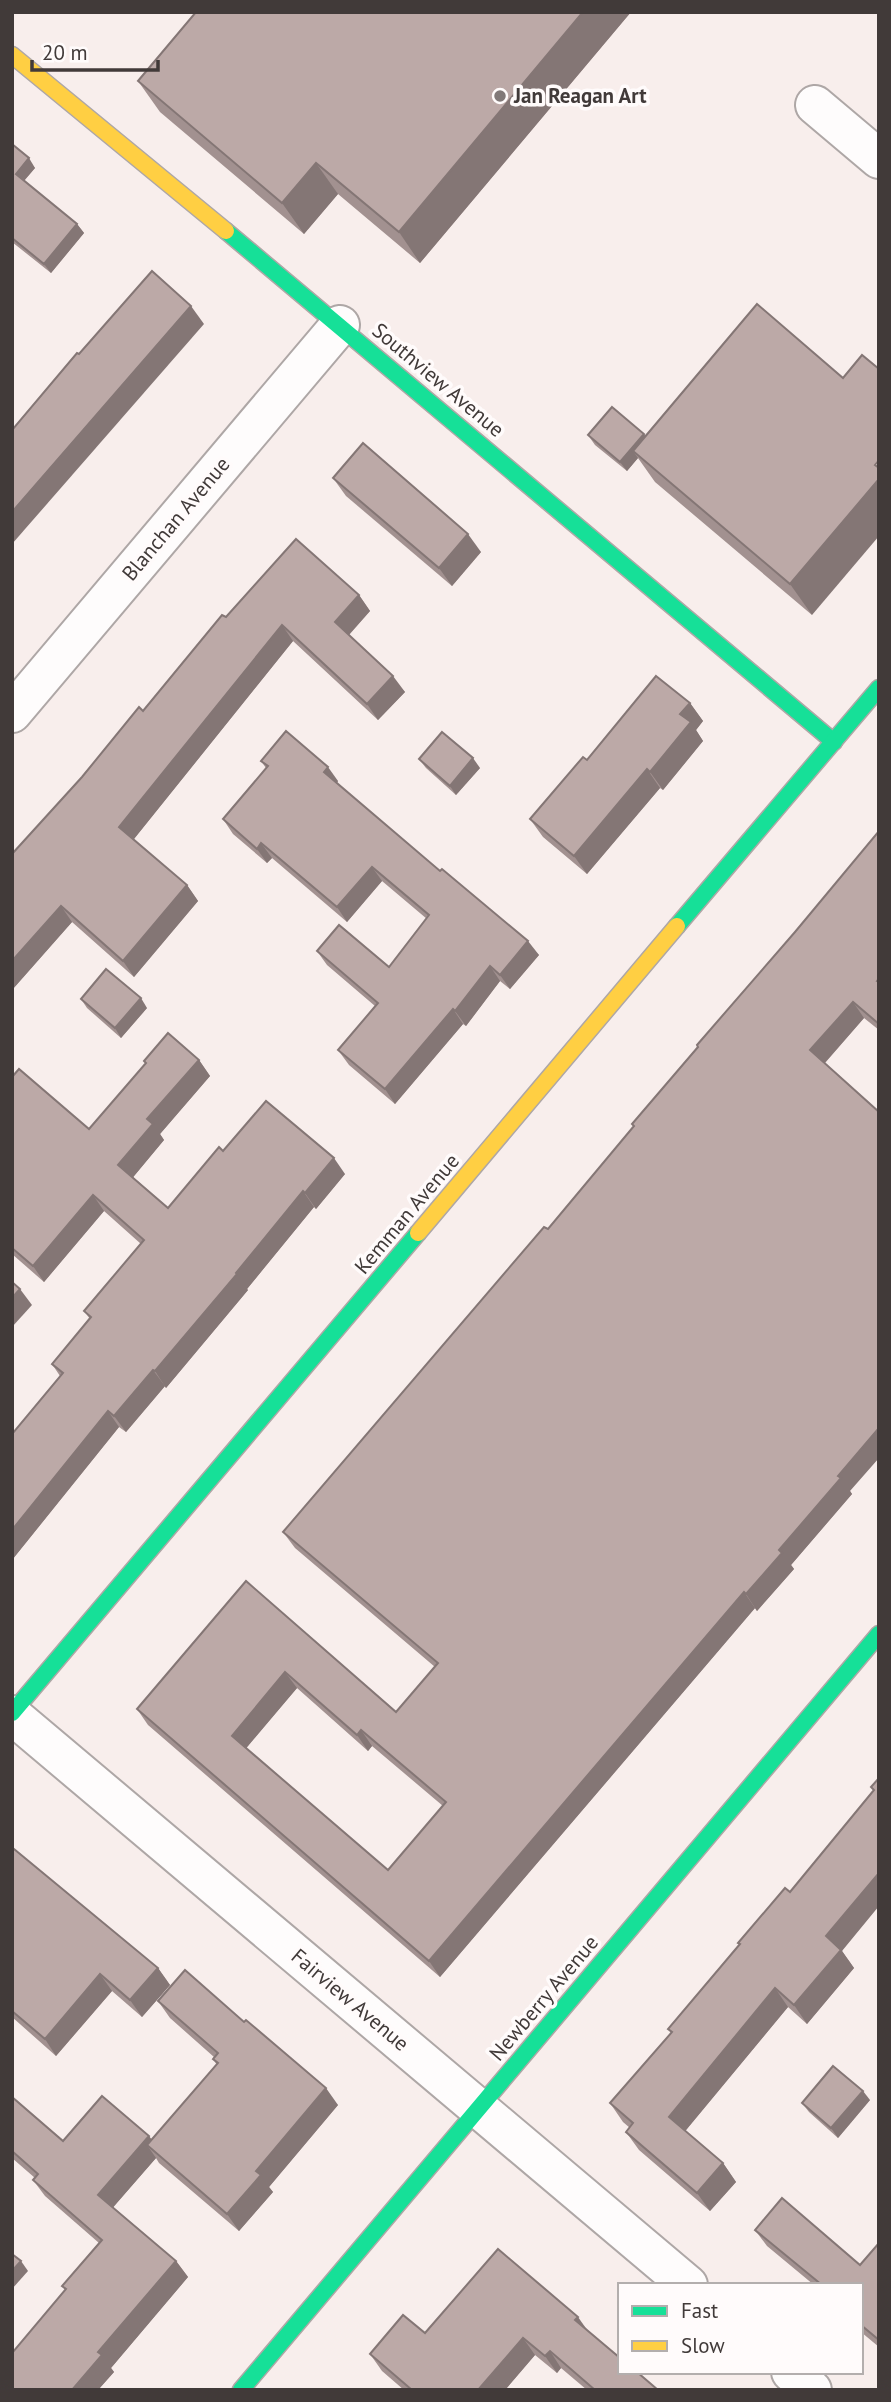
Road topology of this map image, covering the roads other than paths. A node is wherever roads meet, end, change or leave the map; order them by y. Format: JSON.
{"nodes":[{"id":1,"x":12,"y":55,"type":"edge"},
{"id":2,"x":815,"y":105,"type":"dead end"},
{"id":3,"x":879,"y":159,"type":"edge"},
{"id":4,"x":341,"y":325,"type":"junction"},
{"id":5,"x":879,"y":688,"type":"edge"},
{"id":6,"x":12,"y":713,"type":"edge"},
{"id":7,"x":834,"y":742,"type":"junction"},
{"id":8,"x":879,"y":1634,"type":"edge"},
{"id":9,"x":12,"y":1714,"type":"edge"},
{"id":10,"x":478,"y":2108,"type":"junction"},
{"id":11,"x":686,"y":2283,"type":"edge"},
{"id":12,"x":793,"y":2374,"type":"edge"},
{"id":13,"x":241,"y":2390,"type":"edge"},
{"id":14,"x":812,"y":2390,"type":"edge"}],
"edges":[{"from":1,"to":4,"type":"street","name":"Southview Avenue"},
{"from":2,"to":3,"type":"street"},
{"from":4,"to":6,"type":"street","name":"Blanchan Avenue"},
{"from":4,"to":7,"type":"street","name":"Southview Avenue"},
{"from":5,"to":7,"type":"street","name":"Kemman Avenue"},
{"from":7,"to":9,"type":"street","name":"Kemman Avenue"},
{"from":8,"to":10,"type":"street","name":"Newberry Avenue"},
{"from":9,"to":10,"type":"street","name":"Fairview Avenue"},
{"from":10,"to":11,"type":"street","name":"Fairview Avenue"},
{"from":10,"to":13,"type":"street","name":"Newberry Avenue"},
{"from":12,"to":14,"type":"street"}]}
